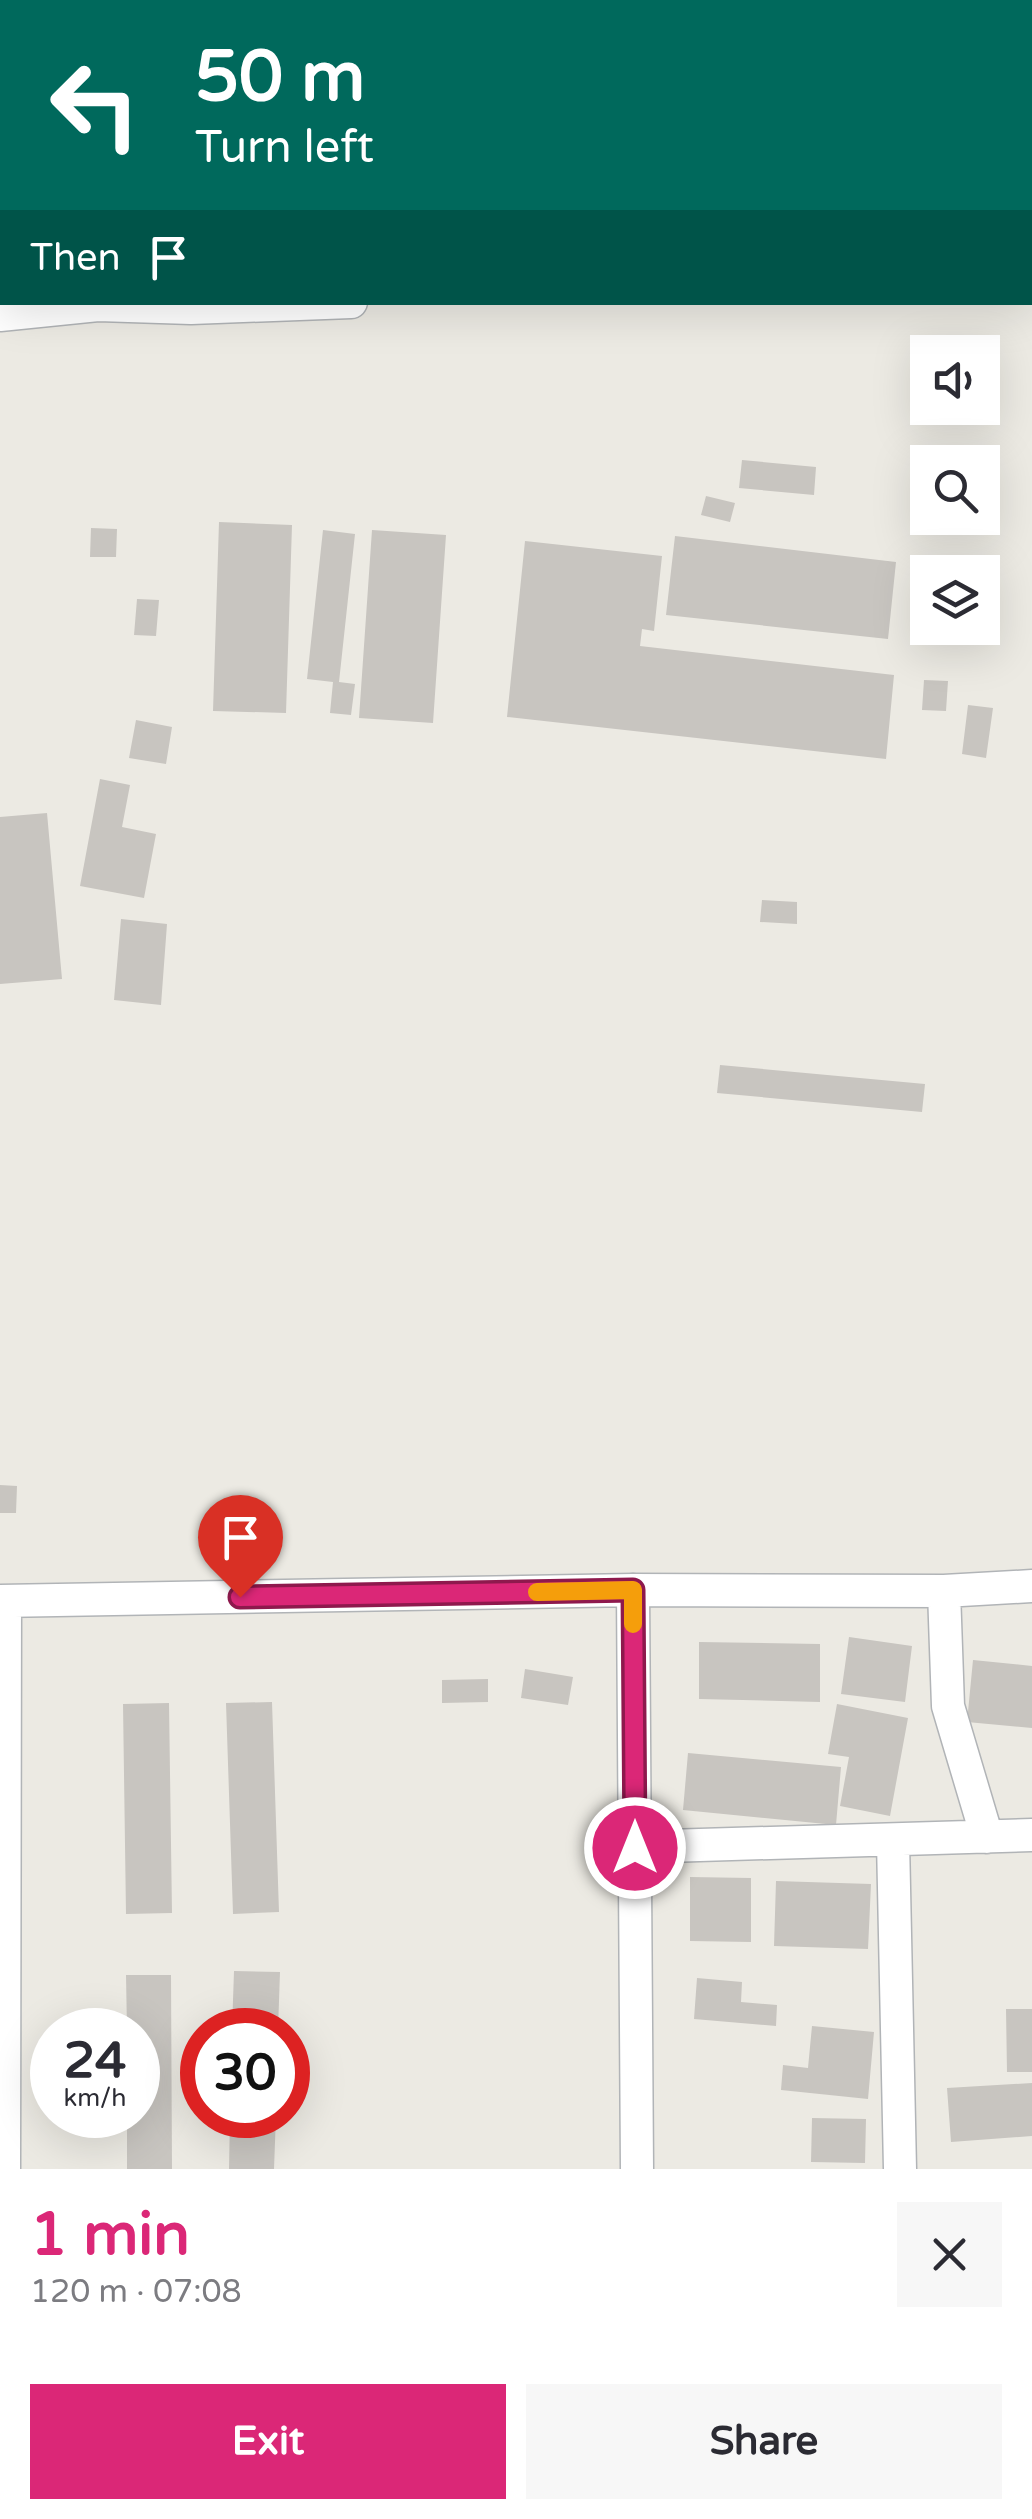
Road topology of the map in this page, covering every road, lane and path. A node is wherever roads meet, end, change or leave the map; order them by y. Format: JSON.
{"nodes":[{"id":1,"x":98,"y":305,"type":"edge"},
{"id":2,"x":98,"y":305,"type":"edge"},
{"id":3,"x":272,"y":305,"type":"edge"},
{"id":4,"x":0,"y":315,"type":"edge"},
{"id":5,"x":1032,"y":1586,"type":"edge"},
{"id":6,"x":633,"y":1590,"type":"junction"},
{"id":7,"x":944,"y":1592,"type":"junction"},
{"id":8,"x":2,"y":1601,"type":"edge"},
{"id":9,"x":1032,"y":1835,"type":"edge"},
{"id":10,"x":987,"y":1837,"type":"junction"},
{"id":11,"x":893,"y":1841,"type":"junction"},
{"id":12,"x":635,"y":1848,"type":"junction"},
{"id":13,"x":2,"y":1856,"type":"edge"},
{"id":14,"x":4,"y":2169,"type":"edge"},
{"id":15,"x":637,"y":2169,"type":"edge"},
{"id":16,"x":900,"y":2169,"type":"edge"}],
"edges":[{"from":1,"to":4,"type":"street"},
{"from":2,"to":3,"type":"street"},
{"from":5,"to":7,"type":"street"},
{"from":6,"to":7,"type":"street"},
{"from":6,"to":8,"type":"street"},
{"from":6,"to":12,"type":"street"},
{"from":7,"to":10,"type":"street"},
{"from":8,"to":13,"type":"street"},
{"from":9,"to":10,"type":"street"},
{"from":10,"to":11,"type":"street"},
{"from":11,"to":12,"type":"street"},
{"from":11,"to":16,"type":"street"},
{"from":12,"to":15,"type":"street"},
{"from":13,"to":14,"type":"street"}]}
